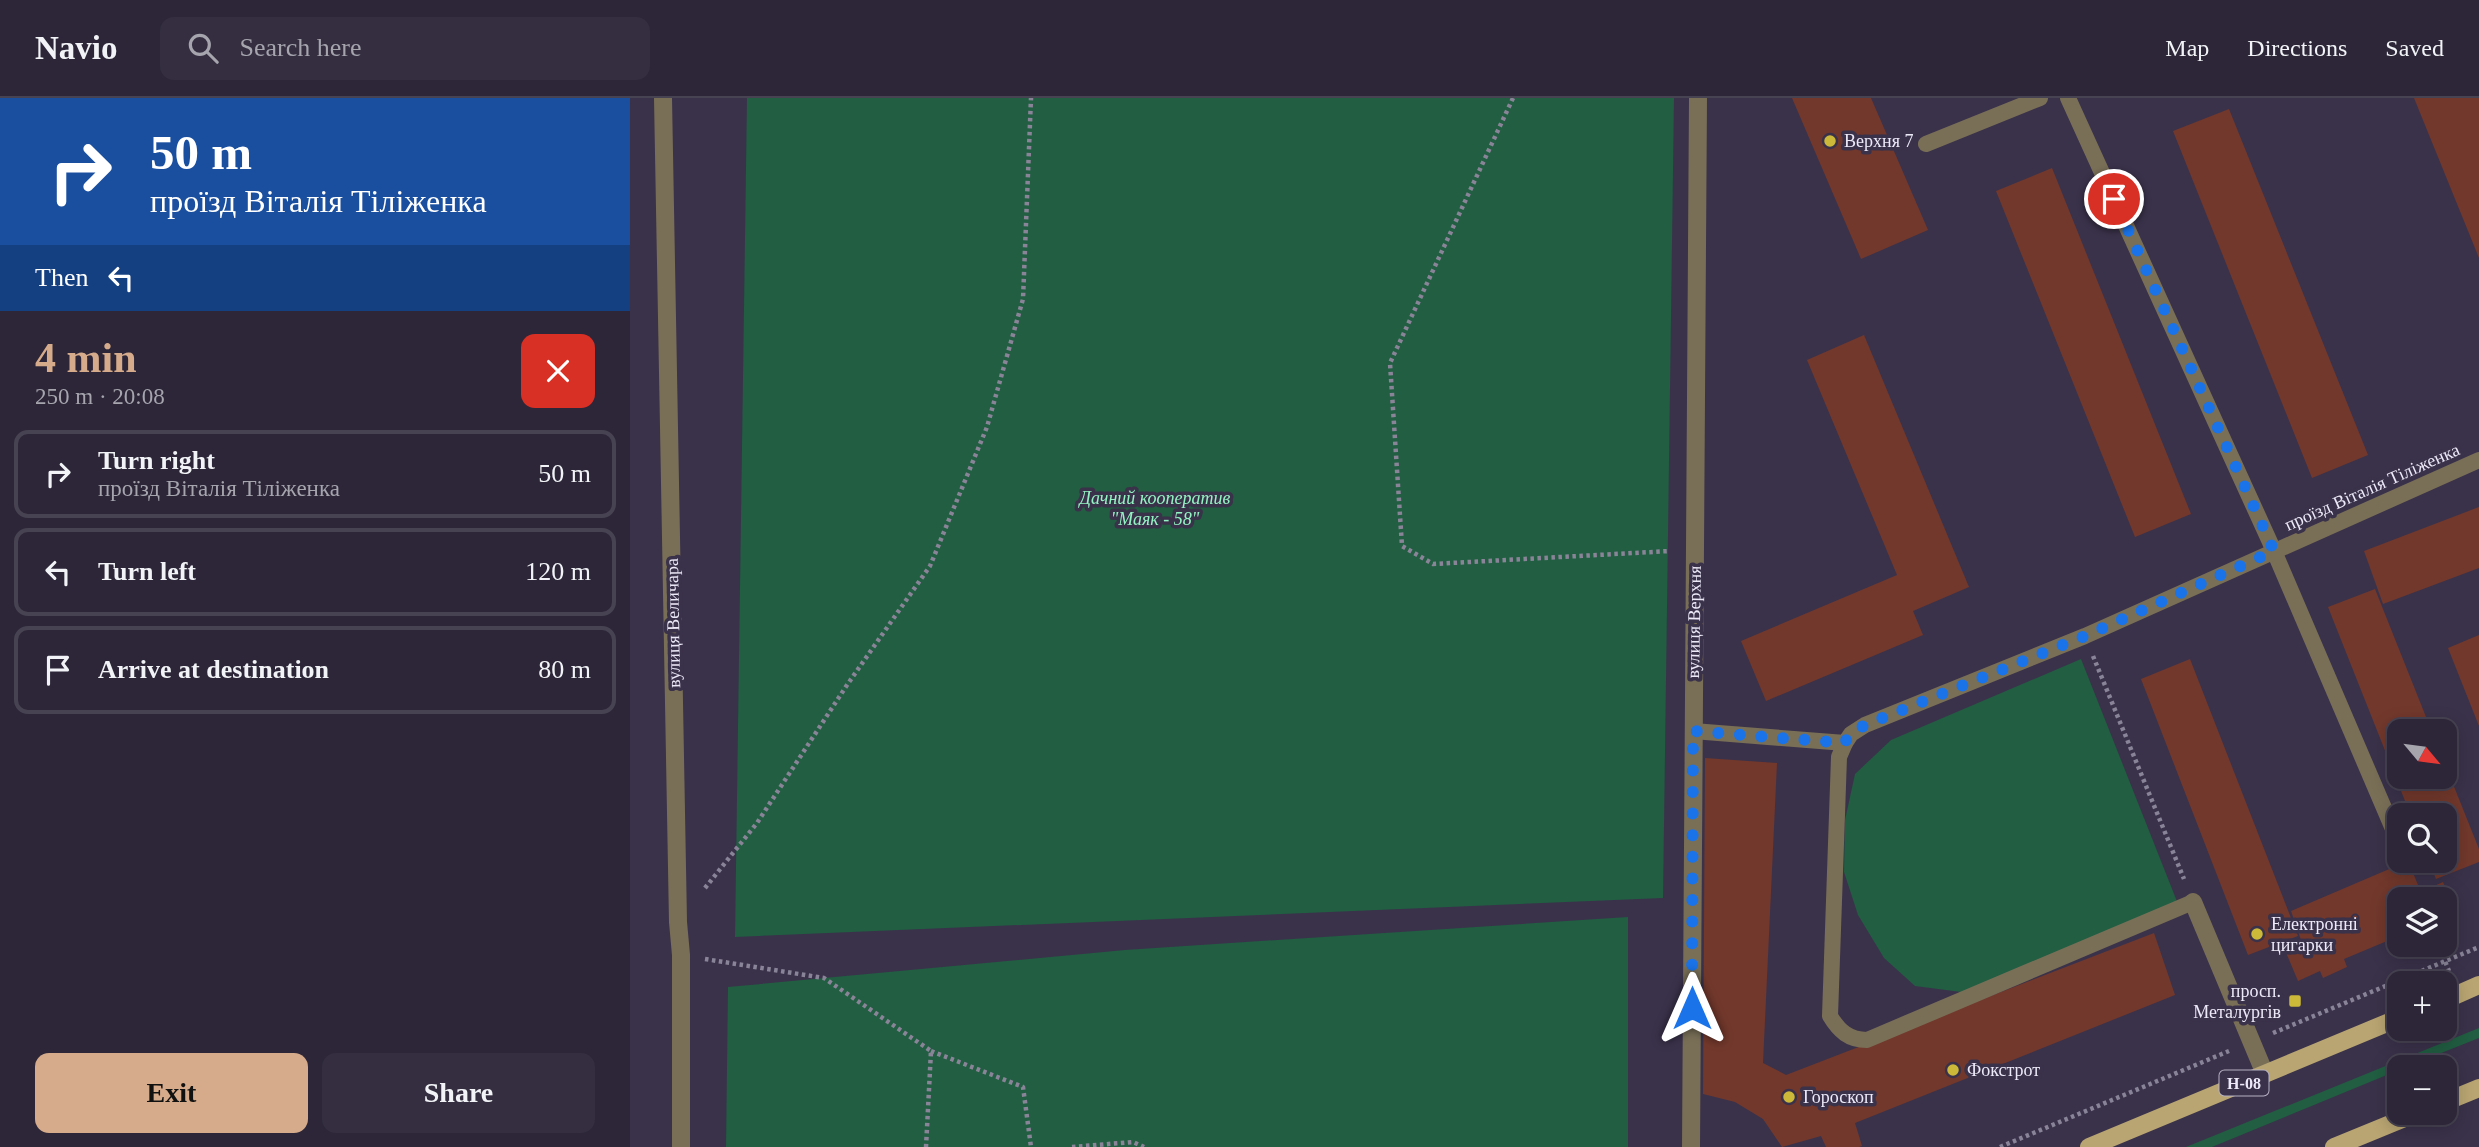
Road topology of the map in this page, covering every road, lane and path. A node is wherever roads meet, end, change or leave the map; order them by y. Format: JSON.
{"nodes":[{"id":1,"x":663,"y":98,"type":"edge"},
{"id":2,"x":1031,"y":98,"type":"edge"},
{"id":3,"x":1513,"y":98,"type":"edge"},
{"id":4,"x":1698,"y":98,"type":"edge"},
{"id":5,"x":2040,"y":98,"type":"edge"},
{"id":6,"x":2068,"y":98,"type":"edge"},
{"id":7,"x":1926,"y":145,"type":"dead end"},
{"id":8,"x":2479,"y":460,"type":"edge"},
{"id":9,"x":1695,"y":550,"type":"junction"},
{"id":10,"x":2274,"y":551,"type":"junction"},
{"id":11,"x":2085,"y":636,"type":"junction"},
{"id":12,"x":1693,"y":731,"type":"junction"},
{"id":13,"x":1844,"y":743,"type":"junction"},
{"id":14,"x":2387,"y":815,"type":"edge"},
{"id":15,"x":2193,"y":902,"type":"junction"},
{"id":16,"x":678,"y":922,"type":"junction"},
{"id":17,"x":2479,"y":947,"type":"edge"},
{"id":18,"x":681,"y":955,"type":"junction"},
{"id":19,"x":2479,"y":985,"type":"edge"},
{"id":20,"x":2457,"y":995,"type":"edge"},
{"id":21,"x":2387,"y":1023,"type":"edge"},
{"id":22,"x":2253,"y":1042,"type":"junction"},
{"id":23,"x":931,"y":1051,"type":"junction"},
{"id":24,"x":2265,"y":1074,"type":"junction"},
{"id":25,"x":2479,"y":1088,"type":"edge"},
{"id":26,"x":2457,"y":1097,"type":"edge"},
{"id":27,"x":2388,"y":1125,"type":"edge"},
{"id":28,"x":1103,"y":1146,"type":"edge"},
{"id":29,"x":681,"y":1147,"type":"edge"},
{"id":30,"x":926,"y":1147,"type":"edge"},
{"id":31,"x":1031,"y":1147,"type":"edge"},
{"id":32,"x":1072,"y":1147,"type":"edge"},
{"id":33,"x":1144,"y":1147,"type":"edge"},
{"id":34,"x":1691,"y":1147,"type":"edge"},
{"id":35,"x":2000,"y":1147,"type":"edge"},
{"id":36,"x":2089,"y":1147,"type":"edge"},
{"id":37,"x":2334,"y":1147,"type":"edge"}],
"edges":[{"from":1,"to":16,"type":"street","name":"вулиця Величара"},
{"from":2,"to":16,"type":"path"},
{"from":3,"to":9,"type":"path"},
{"from":4,"to":9,"type":"street","name":"вулиця Верхня"},
{"from":5,"to":7,"type":"lane"},
{"from":6,"to":10,"type":"lane"},
{"from":8,"to":10,"type":"lane","name":"проїзд Віталія Тіліженка"},
{"from":9,"to":12,"type":"street","name":"вулиця Верхня"},
{"from":10,"to":11,"type":"lane","name":"проїзд Віталія Тіліженка"},
{"from":10,"to":14,"type":"lane"},
{"from":11,"to":13,"type":"lane","name":"проїзд Віталія Тіліженка"},
{"from":11,"to":15,"type":"path"},
{"from":12,"to":13,"type":"lane"},
{"from":12,"to":34,"type":"street","name":"вулиця Верхня"},
{"from":13,"to":15,"type":"lane"},
{"from":15,"to":22,"type":"street"},
{"from":16,"to":18,"type":"street","name":"вулиця Величара"},
{"from":17,"to":22,"type":"path"},
{"from":18,"to":23,"type":"path"},
{"from":18,"to":29,"type":"street","name":"вулиця Величара"},
{"from":19,"to":20,"type":"main road"},
{"from":21,"to":24,"type":"main road","number":"Н-08"},
{"from":22,"to":24,"type":"street"},
{"from":22,"to":35,"type":"path"},
{"from":23,"to":30,"type":"path"},
{"from":23,"to":31,"type":"path"},
{"from":24,"to":36,"type":"main road","number":"Н-08"},
{"from":25,"to":26,"type":"main road"},
{"from":27,"to":37,"type":"main road"},
{"from":28,"to":32,"type":"path"},
{"from":28,"to":33,"type":"path"}]}
